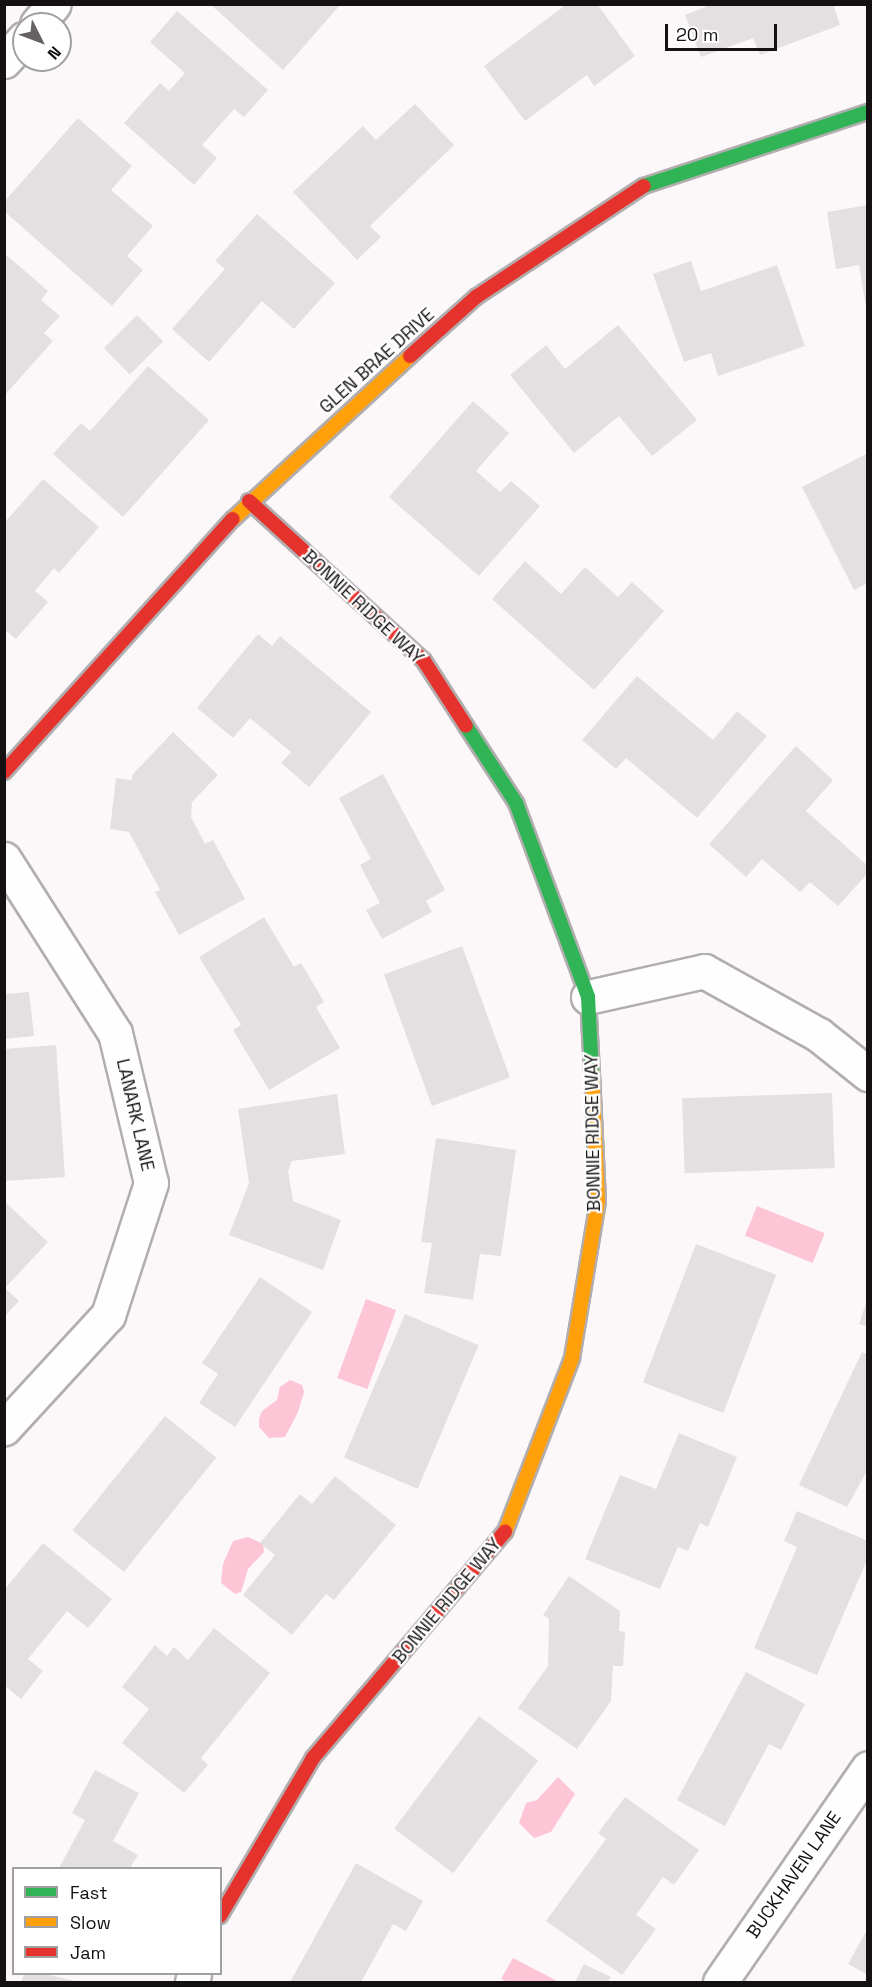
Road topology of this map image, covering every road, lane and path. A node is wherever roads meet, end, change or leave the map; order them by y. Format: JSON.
{"nodes":[{"id":1,"x":867,"y":112,"type":"edge"},
{"id":2,"x":249,"y":501,"type":"junction"},
{"id":3,"x":4,"y":772,"type":"edge"},
{"id":4,"x":4,"y":859,"type":"edge"},
{"id":5,"x":588,"y":997,"type":"junction"},
{"id":6,"x":867,"y":1074,"type":"edge"},
{"id":7,"x":4,"y":1428,"type":"edge"},
{"id":8,"x":867,"y":1768,"type":"edge"},
{"id":9,"x":222,"y":1913,"type":"edge"},
{"id":10,"x":720,"y":1983,"type":"edge"}],
"edges":[{"from":1,"to":2,"type":"street","name":"GLEN BRAE DRIVE"},
{"from":2,"to":3,"type":"street","name":"GLEN BRAE DRIVE"},
{"from":2,"to":5,"type":"street","name":"BONNIE RIDGE WAY"},
{"from":4,"to":7,"type":"street","name":"LANARK LANE"},
{"from":5,"to":6,"type":"street"},
{"from":5,"to":9,"type":"street","name":"BONNIE RIDGE WAY"},
{"from":8,"to":10,"type":"street","name":"BUCKHAVEN LANE"}]}
